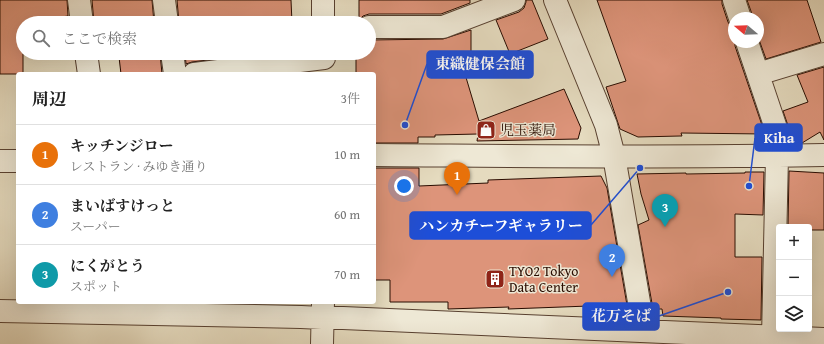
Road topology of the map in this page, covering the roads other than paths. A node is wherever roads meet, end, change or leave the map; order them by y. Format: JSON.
{"nodes":[{"id":1,"x":79,"y":0,"type":"edge"},
{"id":2,"x":164,"y":0,"type":"edge"},
{"id":3,"x":323,"y":0,"type":"edge"},
{"id":4,"x":514,"y":0,"type":"edge"},
{"id":5,"x":555,"y":0,"type":"edge"},
{"id":6,"x":734,"y":0,"type":"edge"},
{"id":7,"x":738,"y":12,"type":"edge"},
{"id":8,"x":81,"y":16,"type":"edge"},
{"id":9,"x":166,"y":16,"type":"edge"},
{"id":10,"x":323,"y":16,"type":"edge"},
{"id":11,"x":376,"y":27,"type":"edge"},
{"id":12,"x":749,"y":48,"type":"edge"},
{"id":13,"x":824,"y":54,"type":"edge"},
{"id":14,"x":87,"y":60,"type":"edge"},
{"id":15,"x":173,"y":60,"type":"edge"},
{"id":16,"x":324,"y":62,"type":"edge"},
{"id":17,"x":89,"y":72,"type":"edge"},
{"id":18,"x":175,"y":72,"type":"edge"},
{"id":19,"x":216,"y":72,"type":"edge"},
{"id":20,"x":758,"y":74,"type":"junction"},
{"id":21,"x":376,"y":155,"type":"edge"},
{"id":22,"x":824,"y":155,"type":"edge"},
{"id":23,"x":614,"y":156,"type":"junction"},
{"id":24,"x":781,"y":156,"type":"junction"},
{"id":25,"x":0,"y":161,"type":"edge"},
{"id":26,"x":16,"y":161,"type":"edge"},
{"id":27,"x":322,"y":310,"type":"edge"},
{"id":28,"x":0,"y":311,"type":"edge"},
{"id":29,"x":644,"y":331,"type":"junction"},
{"id":30,"x":773,"y":336,"type":"junction"},
{"id":31,"x":824,"y":339,"type":"edge"},
{"id":32,"x":322,"y":344,"type":"edge"}],
"edges":[{"from":1,"to":8,"type":"street"},
{"from":2,"to":9,"type":"street"},
{"from":3,"to":10,"type":"street"},
{"from":4,"to":11,"type":"street"},
{"from":5,"to":23,"type":"street"},
{"from":6,"to":7,"type":"street"},
{"from":12,"to":20,"type":"street"},
{"from":13,"to":20,"type":"street"},
{"from":14,"to":17,"type":"street"},
{"from":15,"to":18,"type":"street"},
{"from":16,"to":19,"type":"street"},
{"from":20,"to":24,"type":"street"},
{"from":21,"to":23,"type":"street"},
{"from":22,"to":24,"type":"street"},
{"from":23,"to":24,"type":"street"},
{"from":23,"to":29,"type":"street"},
{"from":24,"to":30,"type":"street"},
{"from":25,"to":26,"type":"street"},
{"from":27,"to":28,"type":"street"},
{"from":27,"to":29,"type":"street"},
{"from":27,"to":32,"type":"street"},
{"from":29,"to":30,"type":"street"},
{"from":30,"to":31,"type":"street"}]}
